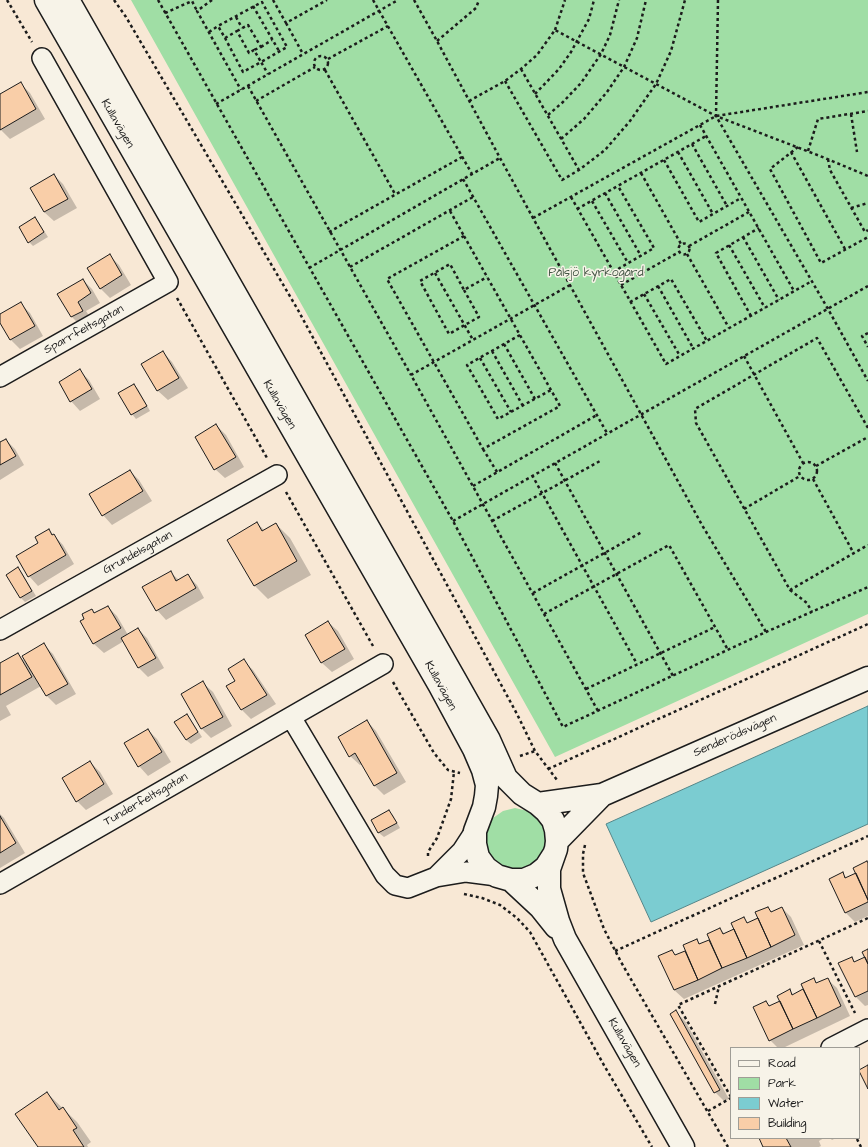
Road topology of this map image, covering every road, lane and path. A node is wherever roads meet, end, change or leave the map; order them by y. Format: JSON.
{"nodes":[{"id":1,"x":7,"y":0,"type":"edge"},
{"id":2,"x":46,"y":0,"type":"edge"},
{"id":3,"x":68,"y":0,"type":"edge"},
{"id":4,"x":114,"y":0,"type":"edge"},
{"id":5,"x":158,"y":0,"type":"edge"},
{"id":6,"x":212,"y":0,"type":"edge"},
{"id":7,"x":273,"y":0,"type":"edge"},
{"id":8,"x":327,"y":0,"type":"edge"},
{"id":9,"x":373,"y":0,"type":"edge"},
{"id":10,"x":398,"y":0,"type":"edge"},
{"id":11,"x":414,"y":0,"type":"edge"},
{"id":12,"x":479,"y":0,"type":"edge"},
{"id":13,"x":565,"y":0,"type":"edge"},
{"id":14,"x":594,"y":0,"type":"edge"},
{"id":15,"x":619,"y":0,"type":"edge"},
{"id":16,"x":646,"y":0,"type":"edge"},
{"id":17,"x":685,"y":0,"type":"edge"},
{"id":18,"x":718,"y":0,"type":"edge"},
{"id":19,"x":253,"y":6,"type":"junction"},
{"id":20,"x":197,"y":11,"type":"junction"},
{"id":21,"x":379,"y":11,"type":"junction"},
{"id":22,"x":165,"y":14,"type":"junction"},
{"id":23,"x":236,"y":17,"type":"junction"},
{"id":24,"x":286,"y":23,"type":"junction"},
{"id":25,"x":218,"y":26,"type":"junction"},
{"id":26,"x":388,"y":26,"type":"junction"},
{"id":27,"x":242,"y":28,"type":"junction"},
{"id":28,"x":555,"y":30,"type":"junction"},
{"id":29,"x":237,"y":31,"type":"junction"},
{"id":30,"x":209,"y":32,"type":"junction"},
{"id":31,"x":224,"y":38,"type":"junction"},
{"id":32,"x":272,"y":40,"type":"junction"},
{"id":33,"x":437,"y":41,"type":"junction"},
{"id":34,"x":577,"y":42,"type":"junction"},
{"id":35,"x":261,"y":47,"type":"junction"},
{"id":36,"x":254,"y":50,"type":"junction"},
{"id":37,"x":279,"y":52,"type":"junction"},
{"id":38,"x":303,"y":54,"type":"junction"},
{"id":39,"x":600,"y":54,"type":"junction"},
{"id":40,"x":42,"y":58,"type":"joint"},
{"id":41,"x":328,"y":59,"type":"junction"},
{"id":42,"x":261,"y":62,"type":"junction"},
{"id":43,"x":315,"y":67,"type":"junction"},
{"id":44,"x":624,"y":67,"type":"junction"},
{"id":45,"x":325,"y":70,"type":"junction"},
{"id":46,"x":521,"y":70,"type":"junction"},
{"id":47,"x":268,"y":74,"type":"junction"},
{"id":48,"x":504,"y":81,"type":"junction"},
{"id":49,"x":656,"y":84,"type":"junction"},
{"id":50,"x":248,"y":86,"type":"junction"},
{"id":51,"x":241,"y":90,"type":"junction"},
{"id":52,"x":868,"y":92,"type":"edge"},
{"id":53,"x":535,"y":94,"type":"junction"},
{"id":54,"x":256,"y":100,"type":"junction"},
{"id":55,"x":469,"y":101,"type":"junction"},
{"id":56,"x":216,"y":104,"type":"junction"},
{"id":57,"x":868,"y":111,"type":"edge"},
{"id":58,"x":851,"y":114,"type":"junction"},
{"id":59,"x":548,"y":115,"type":"junction"},
{"id":60,"x":716,"y":116,"type":"junction"},
{"id":61,"x":700,"y":125,"type":"junction"},
{"id":62,"x":706,"y":136,"type":"junction"},
{"id":63,"x":561,"y":139,"type":"junction"},
{"id":64,"x":692,"y":144,"type":"junction"},
{"id":65,"x":798,"y":147,"type":"junction"},
{"id":66,"x":808,"y":151,"type":"junction"},
{"id":67,"x":678,"y":152,"type":"junction"},
{"id":68,"x":791,"y":152,"type":"junction"},
{"id":69,"x":857,"y":152,"type":"dead end"},
{"id":70,"x":462,"y":157,"type":"junction"},
{"id":71,"x":500,"y":158,"type":"junction"},
{"id":72,"x":828,"y":159,"type":"junction"},
{"id":73,"x":664,"y":160,"type":"junction"},
{"id":74,"x":579,"y":170,"type":"junction"},
{"id":75,"x":641,"y":173,"type":"junction"},
{"id":76,"x":472,"y":174,"type":"junction"},
{"id":77,"x":868,"y":176,"type":"edge"},
{"id":78,"x":463,"y":179,"type":"junction"},
{"id":79,"x":618,"y":186,"type":"junction"},
{"id":80,"x":605,"y":193,"type":"junction"},
{"id":81,"x":395,"y":194,"type":"junction"},
{"id":82,"x":571,"y":197,"type":"junction"},
{"id":83,"x":473,"y":198,"type":"junction"},
{"id":84,"x":741,"y":198,"type":"junction"},
{"id":85,"x":592,"y":201,"type":"junction"},
{"id":86,"x":868,"y":203,"type":"edge"},
{"id":87,"x":727,"y":206,"type":"junction"},
{"id":88,"x":851,"y":208,"type":"junction"},
{"id":89,"x":577,"y":209,"type":"junction"},
{"id":90,"x":450,"y":211,"type":"junction"},
{"id":91,"x":750,"y":212,"type":"junction"},
{"id":92,"x":713,"y":214,"type":"junction"},
{"id":93,"x":533,"y":218,"type":"junction"},
{"id":94,"x":759,"y":228,"type":"junction"},
{"id":95,"x":866,"y":231,"type":"edge"},
{"id":96,"x":329,"y":232,"type":"junction"},
{"id":97,"x":464,"y":236,"type":"junction"},
{"id":98,"x":868,"y":236,"type":"edge"},
{"id":99,"x":743,"y":237,"type":"junction"},
{"id":100,"x":681,"y":244,"type":"junction"},
{"id":101,"x":729,"y":245,"type":"junction"},
{"id":102,"x":689,"y":246,"type":"junction"},
{"id":103,"x":340,"y":250,"type":"junction"},
{"id":104,"x":845,"y":250,"type":"junction"},
{"id":105,"x":679,"y":252,"type":"junction"},
{"id":106,"x":687,"y":254,"type":"junction"},
{"id":107,"x":641,"y":256,"type":"junction"},
{"id":108,"x":628,"y":263,"type":"junction"},
{"id":109,"x":309,"y":268,"type":"junction"},
{"id":110,"x":350,"y":268,"type":"junction"},
{"id":111,"x":613,"y":272,"type":"junction"},
{"id":112,"x":435,"y":273,"type":"junction"},
{"id":113,"x":487,"y":277,"type":"junction"},
{"id":114,"x":812,"y":281,"type":"junction"},
{"id":115,"x":168,"y":282,"type":"junction"},
{"id":116,"x":570,"y":285,"type":"junction"},
{"id":117,"x":621,"y":285,"type":"junction"},
{"id":118,"x":658,"y":286,"type":"junction"},
{"id":119,"x":868,"y":286,"type":"edge"},
{"id":120,"x":464,"y":290,"type":"junction"},
{"id":121,"x":794,"y":291,"type":"junction"},
{"id":122,"x":644,"y":294,"type":"junction"},
{"id":123,"x":779,"y":300,"type":"junction"},
{"id":124,"x":630,"y":302,"type":"junction"},
{"id":125,"x":534,"y":305,"type":"junction"},
{"id":126,"x":765,"y":308,"type":"junction"},
{"id":127,"x":828,"y":309,"type":"junction"},
{"id":128,"x":752,"y":316,"type":"junction"},
{"id":129,"x":511,"y":319,"type":"junction"},
{"id":130,"x":464,"y":325,"type":"junction"},
{"id":131,"x":729,"y":328,"type":"junction"},
{"id":132,"x":868,"y":333,"type":"edge"},
{"id":133,"x":520,"y":335,"type":"junction"},
{"id":134,"x":473,"y":340,"type":"junction"},
{"id":135,"x":707,"y":341,"type":"junction"},
{"id":136,"x":504,"y":344,"type":"junction"},
{"id":137,"x":868,"y":347,"type":"edge"},
{"id":138,"x":693,"y":348,"type":"junction"},
{"id":139,"x":492,"y":351,"type":"junction"},
{"id":140,"x":680,"y":356,"type":"junction"},
{"id":141,"x":744,"y":356,"type":"junction"},
{"id":142,"x":480,"y":358,"type":"junction"},
{"id":143,"x":434,"y":362,"type":"junction"},
{"id":144,"x":754,"y":374,"type":"junction"},
{"id":145,"x":411,"y":375,"type":"junction"},
{"id":146,"x":0,"y":377,"type":"edge"},
{"id":147,"x":868,"y":381,"type":"edge"},
{"id":148,"x":551,"y":390,"type":"junction"},
{"id":149,"x":535,"y":399,"type":"junction"},
{"id":150,"x":522,"y":406,"type":"junction"},
{"id":151,"x":511,"y":412,"type":"junction"},
{"id":152,"x":640,"y":414,"type":"junction"},
{"id":153,"x":597,"y":416,"type":"junction"},
{"id":154,"x":868,"y":428,"type":"edge"},
{"id":155,"x":607,"y":433,"type":"junction"},
{"id":156,"x":868,"y":437,"type":"edge"},
{"id":157,"x":484,"y":449,"type":"junction"},
{"id":158,"x":600,"y":461,"type":"dead end"},
{"id":159,"x":555,"y":463,"type":"junction"},
{"id":160,"x":803,"y":463,"type":"junction"},
{"id":161,"x":816,"y":466,"type":"junction"},
{"id":162,"x":497,"y":472,"type":"junction"},
{"id":163,"x":277,"y":475,"type":"junction"},
{"id":164,"x":532,"y":475,"type":"junction"},
{"id":165,"x":800,"y":476,"type":"junction"},
{"id":166,"x":812,"y":479,"type":"junction"},
{"id":167,"x":565,"y":481,"type":"junction"},
{"id":168,"x":473,"y":486,"type":"junction"},
{"id":169,"x":542,"y":493,"type":"junction"},
{"id":170,"x":483,"y":503,"type":"junction"},
{"id":171,"x":744,"y":509,"type":"junction"},
{"id":172,"x":452,"y":520,"type":"junction"},
{"id":173,"x":492,"y":521,"type":"junction"},
{"id":174,"x":642,"y":532,"type":"dead end"},
{"id":175,"x":868,"y":544,"type":"edge"},
{"id":176,"x":853,"y":552,"type":"dead end"},
{"id":177,"x":605,"y":553,"type":"junction"},
{"id":178,"x":582,"y":565,"type":"junction"},
{"id":179,"x":617,"y":574,"type":"junction"},
{"id":180,"x":594,"y":587,"type":"junction"},
{"id":181,"x":868,"y":587,"type":"edge"},
{"id":182,"x":790,"y":590,"type":"junction"},
{"id":183,"x":532,"y":593,"type":"junction"},
{"id":184,"x":812,"y":612,"type":"junction"},
{"id":185,"x":544,"y":614,"type":"junction"},
{"id":186,"x":868,"y":624,"type":"edge"},
{"id":187,"x":715,"y":627,"type":"junction"},
{"id":188,"x":0,"y":630,"type":"edge"},
{"id":189,"x":766,"y":632,"type":"junction"},
{"id":190,"x":728,"y":650,"type":"junction"},
{"id":191,"x":660,"y":653,"type":"junction"},
{"id":192,"x":383,"y":664,"type":"junction"},
{"id":193,"x":637,"y":664,"type":"junction"},
{"id":194,"x":673,"y":676,"type":"junction"},
{"id":195,"x":868,"y":678,"type":"edge"},
{"id":196,"x":586,"y":689,"type":"junction"},
{"id":197,"x":598,"y":711,"type":"junction"},
{"id":198,"x":291,"y":717,"type":"junction"},
{"id":199,"x":535,"y":751,"type":"junction"},
{"id":200,"x":491,"y":767,"type":"junction"},
{"id":201,"x":548,"y":769,"type":"junction"},
{"id":202,"x":454,"y":772,"type":"junction"},
{"id":203,"x":534,"y":802,"type":"junction"},
{"id":204,"x":574,"y":809,"type":"junction"},
{"id":205,"x":478,"y":824,"type":"junction"},
{"id":206,"x":868,"y":836,"type":"edge"},
{"id":207,"x":555,"y":849,"type":"junction"},
{"id":208,"x":436,"y":877,"type":"junction"},
{"id":209,"x":504,"y":878,"type":"junction"},
{"id":210,"x":0,"y":884,"type":"edge"},
{"id":211,"x":868,"y":918,"type":"edge"},
{"id":212,"x":565,"y":939,"type":"junction"},
{"id":213,"x":819,"y":940,"type":"junction"},
{"id":214,"x":615,"y":950,"type":"junction"},
{"id":215,"x":719,"y":986,"type":"junction"},
{"id":216,"x":715,"y":1004,"type":"dead end"},
{"id":217,"x":866,"y":1030,"type":"edge"},
{"id":218,"x":832,"y":1047,"type":"edge"},
{"id":219,"x":730,"y":1096,"type":"edge"},
{"id":220,"x":730,"y":1099,"type":"edge"},
{"id":221,"x":708,"y":1111,"type":"junction"},
{"id":222,"x":857,"y":1139,"type":"dead end"},
{"id":223,"x":652,"y":1147,"type":"edge"},
{"id":224,"x":683,"y":1147,"type":"edge"},
{"id":225,"x":728,"y":1147,"type":"edge"},
{"id":226,"x":861,"y":1147,"type":"edge"}],
"edges":[{"from":1,"to":40,"type":"path"},
{"from":2,"to":200,"type":"street","name":"Kullavägen"},
{"from":3,"to":200,"type":"street","name":"Kullavägen"},
{"from":4,"to":199,"type":"path"},
{"from":5,"to":22,"type":"path"},
{"from":6,"to":20,"type":"path"},
{"from":7,"to":24,"type":"path"},
{"from":8,"to":24,"type":"path"},
{"from":9,"to":21,"type":"path"},
{"from":10,"to":21,"type":"path"},
{"from":11,"to":33,"type":"path"},
{"from":12,"to":33,"type":"path"},
{"from":13,"to":28,"type":"path"},
{"from":14,"to":34,"type":"path"},
{"from":15,"to":39,"type":"path"},
{"from":16,"to":44,"type":"path"},
{"from":17,"to":49,"type":"path"},
{"from":18,"to":60,"type":"path"},
{"from":19,"to":23,"type":"path"},
{"from":19,"to":32,"type":"path"},
{"from":19,"to":37,"type":"path"},
{"from":20,"to":22,"type":"path"},
{"from":20,"to":30,"type":"path"},
{"from":21,"to":26,"type":"path"},
{"from":21,"to":38,"type":"path"},
{"from":22,"to":56,"type":"path"},
{"from":23,"to":25,"type":"path"},
{"from":23,"to":27,"type":"path"},
{"from":24,"to":38,"type":"path"},
{"from":25,"to":30,"type":"path"},
{"from":25,"to":31,"type":"path"},
{"from":26,"to":41,"type":"path"},
{"from":26,"to":70,"type":"path"},
{"from":27,"to":29,"type":"path"},
{"from":27,"to":35,"type":"path"},
{"from":28,"to":34,"type":"path"},
{"from":28,"to":46,"type":"path"},
{"from":29,"to":31,"type":"path"},
{"from":29,"to":36,"type":"path"},
{"from":30,"to":51,"type":"path"},
{"from":31,"to":42,"type":"path"},
{"from":32,"to":35,"type":"path"},
{"from":32,"to":37,"type":"path"},
{"from":33,"to":55,"type":"path"},
{"from":34,"to":39,"type":"path"},
{"from":34,"to":53,"type":"path"},
{"from":35,"to":36,"type":"path"},
{"from":36,"to":42,"type":"path"},
{"from":37,"to":42,"type":"path"},
{"from":38,"to":47,"type":"path"},
{"from":39,"to":44,"type":"path"},
{"from":39,"to":59,"type":"path"},
{"from":40,"to":115,"type":"street"},
{"from":41,"to":43,"type":"path"},
{"from":41,"to":45,"type":"path"},
{"from":42,"to":47,"type":"path"},
{"from":43,"to":45,"type":"path"},
{"from":43,"to":54,"type":"path"},
{"from":44,"to":49,"type":"path"},
{"from":44,"to":63,"type":"path"},
{"from":45,"to":81,"type":"path"},
{"from":46,"to":48,"type":"path"},
{"from":46,"to":53,"type":"path"},
{"from":47,"to":50,"type":"path"},
{"from":48,"to":55,"type":"path"},
{"from":48,"to":74,"type":"path"},
{"from":49,"to":60,"type":"path"},
{"from":49,"to":74,"type":"path"},
{"from":50,"to":51,"type":"path"},
{"from":50,"to":54,"type":"path"},
{"from":51,"to":56,"type":"path"},
{"from":52,"to":60,"type":"path"},
{"from":53,"to":59,"type":"path"},
{"from":54,"to":96,"type":"path"},
{"from":55,"to":71,"type":"path"},
{"from":56,"to":109,"type":"path"},
{"from":57,"to":58,"type":"path"},
{"from":58,"to":66,"type":"path"},
{"from":58,"to":69,"type":"path"},
{"from":59,"to":63,"type":"path"},
{"from":60,"to":61,"type":"path"},
{"from":60,"to":65,"type":"path"},
{"from":60,"to":114,"type":"path"},
{"from":61,"to":62,"type":"path"},
{"from":61,"to":82,"type":"path"},
{"from":62,"to":64,"type":"path"},
{"from":62,"to":84,"type":"path"},
{"from":63,"to":74,"type":"path"},
{"from":64,"to":67,"type":"path"},
{"from":64,"to":87,"type":"path"},
{"from":65,"to":66,"type":"path"},
{"from":65,"to":68,"type":"path"},
{"from":66,"to":72,"type":"path"},
{"from":67,"to":73,"type":"path"},
{"from":67,"to":92,"type":"path"},
{"from":68,"to":104,"type":"path"},
{"from":68,"to":104,"type":"path"},
{"from":70,"to":76,"type":"path"},
{"from":70,"to":81,"type":"path"},
{"from":71,"to":76,"type":"path"},
{"from":71,"to":93,"type":"path"},
{"from":72,"to":77,"type":"path"},
{"from":72,"to":88,"type":"path"},
{"from":73,"to":75,"type":"path"},
{"from":73,"to":92,"type":"path"},
{"from":75,"to":79,"type":"path"},
{"from":75,"to":100,"type":"path"},
{"from":76,"to":78,"type":"path"},
{"from":78,"to":83,"type":"path"},
{"from":78,"to":103,"type":"path"},
{"from":79,"to":80,"type":"path"},
{"from":79,"to":107,"type":"path"},
{"from":80,"to":85,"type":"path"},
{"from":80,"to":107,"type":"path"},
{"from":81,"to":96,"type":"path"},
{"from":82,"to":89,"type":"path"},
{"from":82,"to":93,"type":"path"},
{"from":83,"to":90,"type":"path"},
{"from":83,"to":125,"type":"path"},
{"from":84,"to":87,"type":"path"},
{"from":84,"to":91,"type":"path"},
{"from":85,"to":89,"type":"path"},
{"from":85,"to":108,"type":"path"},
{"from":86,"to":88,"type":"path"},
{"from":87,"to":92,"type":"path"},
{"from":88,"to":95,"type":"path"},
{"from":89,"to":111,"type":"path"},
{"from":90,"to":97,"type":"path"},
{"from":90,"to":110,"type":"path"},
{"from":91,"to":94,"type":"path"},
{"from":91,"to":102,"type":"path"},
{"from":93,"to":116,"type":"path"},
{"from":94,"to":99,"type":"path"},
{"from":94,"to":121,"type":"path"},
{"from":95,"to":98,"type":"path"},
{"from":96,"to":103,"type":"path"},
{"from":97,"to":113,"type":"path"},
{"from":97,"to":143,"type":"path"},
{"from":98,"to":104,"type":"path"},
{"from":99,"to":101,"type":"path"},
{"from":99,"to":123,"type":"path"},
{"from":100,"to":102,"type":"path"},
{"from":100,"to":105,"type":"path"},
{"from":101,"to":126,"type":"path"},
{"from":101,"to":128,"type":"path"},
{"from":102,"to":106,"type":"path"},
{"from":103,"to":109,"type":"path"},
{"from":103,"to":110,"type":"path"},
{"from":105,"to":106,"type":"path"},
{"from":105,"to":117,"type":"path"},
{"from":106,"to":131,"type":"path"},
{"from":107,"to":108,"type":"path"},
{"from":108,"to":111,"type":"path"},
{"from":109,"to":172,"type":"path"},
{"from":110,"to":145,"type":"path"},
{"from":111,"to":117,"type":"path"},
{"from":112,"to":120,"type":"path"},
{"from":112,"to":130,"type":"path"},
{"from":112,"to":130,"type":"path"},
{"from":113,"to":120,"type":"path"},
{"from":113,"to":129,"type":"path"},
{"from":114,"to":121,"type":"path"},
{"from":114,"to":127,"type":"path"},
{"from":115,"to":146,"type":"street","name":"Sparrfeltsgatan"},
{"from":115,"to":163,"type":"path"},
{"from":116,"to":125,"type":"path"},
{"from":116,"to":152,"type":"path"},
{"from":117,"to":124,"type":"path"},
{"from":118,"to":122,"type":"path"},
{"from":118,"to":135,"type":"path"},
{"from":118,"to":138,"type":"path"},
{"from":119,"to":127,"type":"path"},
{"from":120,"to":130,"type":"path"},
{"from":121,"to":123,"type":"path"},
{"from":122,"to":124,"type":"path"},
{"from":122,"to":140,"type":"path"},
{"from":123,"to":126,"type":"path"},
{"from":124,"to":140,"type":"path"},
{"from":125,"to":129,"type":"path"},
{"from":125,"to":153,"type":"path"},
{"from":126,"to":128,"type":"path"},
{"from":127,"to":141,"type":"path"},
{"from":127,"to":147,"type":"path"},
{"from":128,"to":131,"type":"path"},
{"from":129,"to":133,"type":"path"},
{"from":129,"to":134,"type":"path"},
{"from":130,"to":134,"type":"path"},
{"from":131,"to":135,"type":"path"},
{"from":132,"to":137,"type":"path"},
{"from":133,"to":136,"type":"path"},
{"from":133,"to":148,"type":"path"},
{"from":134,"to":143,"type":"path"},
{"from":135,"to":138,"type":"path"},
{"from":136,"to":139,"type":"path"},
{"from":136,"to":149,"type":"path"},
{"from":138,"to":140,"type":"path"},
{"from":139,"to":142,"type":"path"},
{"from":139,"to":150,"type":"path"},
{"from":141,"to":144,"type":"path"},
{"from":141,"to":152,"type":"path"},
{"from":142,"to":151,"type":"path"},
{"from":142,"to":151,"type":"path"},
{"from":143,"to":145,"type":"path"},
{"from":143,"to":157,"type":"path"},
{"from":144,"to":154,"type":"path"},
{"from":144,"to":160,"type":"path"},
{"from":144,"to":171,"type":"path"},
{"from":145,"to":168,"type":"path"},
{"from":148,"to":149,"type":"path"},
{"from":148,"to":157,"type":"path"},
{"from":149,"to":150,"type":"path"},
{"from":150,"to":151,"type":"path"},
{"from":152,"to":155,"type":"path"},
{"from":152,"to":189,"type":"path"},
{"from":153,"to":155,"type":"path"},
{"from":153,"to":162,"type":"path"},
{"from":155,"to":159,"type":"path"},
{"from":156,"to":161,"type":"path"},
{"from":157,"to":162,"type":"path"},
{"from":158,"to":167,"type":"path"},
{"from":159,"to":164,"type":"path"},
{"from":159,"to":167,"type":"path"},
{"from":160,"to":161,"type":"path"},
{"from":160,"to":165,"type":"path"},
{"from":161,"to":166,"type":"path"},
{"from":162,"to":168,"type":"path"},
{"from":163,"to":188,"type":"street","name":"Grundelsgatan"},
{"from":163,"to":192,"type":"path"},
{"from":164,"to":169,"type":"path"},
{"from":164,"to":170,"type":"path"},
{"from":165,"to":166,"type":"path"},
{"from":165,"to":171,"type":"path"},
{"from":166,"to":176,"type":"path"},
{"from":167,"to":169,"type":"path"},
{"from":167,"to":177,"type":"path"},
{"from":168,"to":170,"type":"path"},
{"from":169,"to":173,"type":"path"},
{"from":169,"to":178,"type":"path"},
{"from":170,"to":172,"type":"path"},
{"from":170,"to":173,"type":"path"},
{"from":171,"to":182,"type":"path"},
{"from":172,"to":197,"type":"path"},
{"from":173,"to":183,"type":"path"},
{"from":174,"to":177,"type":"path"},
{"from":175,"to":182,"type":"path"},
{"from":177,"to":178,"type":"path"},
{"from":177,"to":179,"type":"path"},
{"from":178,"to":180,"type":"path"},
{"from":178,"to":183,"type":"path"},
{"from":179,"to":180,"type":"path"},
{"from":179,"to":187,"type":"path"},
{"from":179,"to":191,"type":"path"},
{"from":180,"to":185,"type":"path"},
{"from":180,"to":193,"type":"path"},
{"from":181,"to":184,"type":"path"},
{"from":182,"to":184,"type":"path"},
{"from":183,"to":185,"type":"path"},
{"from":184,"to":189,"type":"path"},
{"from":185,"to":196,"type":"path"},
{"from":186,"to":201,"type":"path"},
{"from":187,"to":190,"type":"path"},
{"from":187,"to":191,"type":"path"},
{"from":189,"to":190,"type":"path"},
{"from":190,"to":194,"type":"path"},
{"from":191,"to":193,"type":"path"},
{"from":191,"to":194,"type":"path"},
{"from":192,"to":198,"type":"street","name":"Tunderfeltsgatan"},
{"from":192,"to":202,"type":"path"},
{"from":193,"to":196,"type":"path"},
{"from":194,"to":197,"type":"path"},
{"from":195,"to":204,"type":"street","name":"Senderödsvägen"},
{"from":196,"to":197,"type":"path"},
{"from":198,"to":208,"type":"street"},
{"from":198,"to":210,"type":"street","name":"Tunderfeltsgatan"},
{"from":199,"to":200,"type":"path"},
{"from":199,"to":201,"type":"path"},
{"from":200,"to":202,"type":"path"},
{"from":200,"to":203,"type":"street","name":"Kullavägen"},
{"from":200,"to":205,"type":"street","name":"Kullavägen"},
{"from":201,"to":204,"type":"path"},
{"from":202,"to":208,"type":"path"},
{"from":203,"to":204,"type":"street","name":"Senderödsvägen"},
{"from":203,"to":205,"type":"street"},
{"from":203,"to":207,"type":"street","name":"Kullavägen"},
{"from":204,"to":207,"type":"street"},
{"from":204,"to":214,"type":"path"},
{"from":205,"to":208,"type":"street"},
{"from":205,"to":209,"type":"street","name":"Kullavägen"},
{"from":206,"to":214,"type":"path"},
{"from":207,"to":209,"type":"street"},
{"from":207,"to":212,"type":"street","name":"Kullavägen"},
{"from":208,"to":209,"type":"street"},
{"from":208,"to":223,"type":"path"},
{"from":209,"to":212,"type":"street","name":"Kullavägen"},
{"from":211,"to":213,"type":"path"},
{"from":212,"to":224,"type":"street","name":"Kullavägen"},
{"from":213,"to":215,"type":"path"},
{"from":213,"to":217,"type":"path"},
{"from":214,"to":221,"type":"path"},
{"from":215,"to":216,"type":"path"},
{"from":215,"to":219,"type":"path"},
{"from":217,"to":218,"type":"street"},
{"from":220,"to":221,"type":"path"},
{"from":221,"to":225,"type":"path"},
{"from":222,"to":226,"type":"path"}]}
